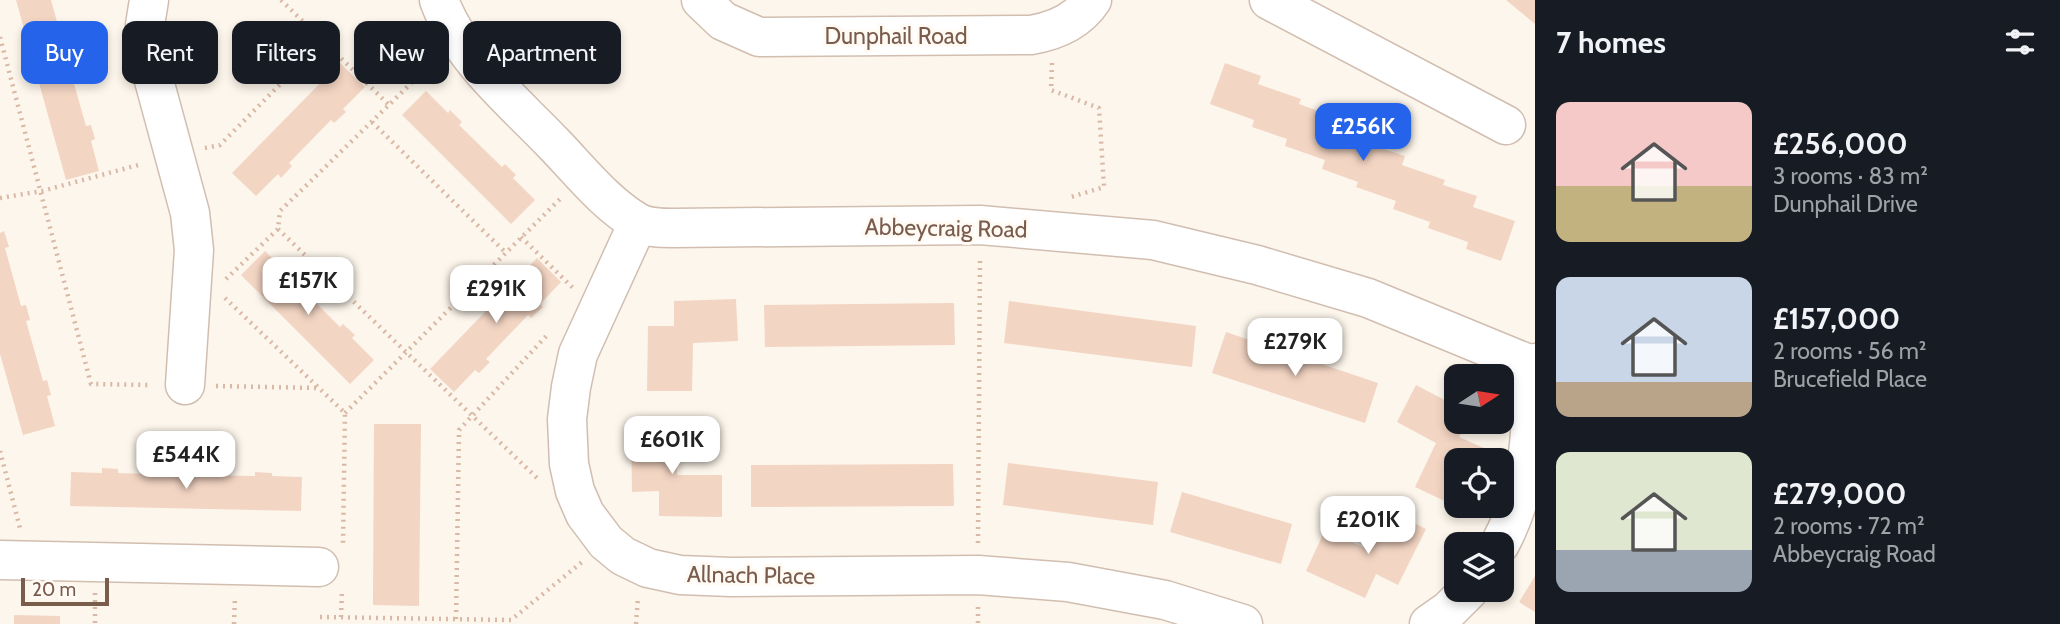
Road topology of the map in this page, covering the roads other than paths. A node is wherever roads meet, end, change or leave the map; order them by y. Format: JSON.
{"nodes":[{"id":1,"x":149,"y":0,"type":"edge"},
{"id":2,"x":439,"y":0,"type":"edge"},
{"id":3,"x":701,"y":0,"type":"edge"},
{"id":4,"x":1092,"y":0,"type":"edge"},
{"id":5,"x":1269,"y":0,"type":"edge"},
{"id":6,"x":1506,"y":125,"type":"dead end"},
{"id":7,"x":638,"y":223,"type":"junction"},
{"id":8,"x":1533,"y":364,"type":"edge"},
{"id":9,"x":185,"y":386,"type":"road end"},
{"id":10,"x":1505,"y":532,"type":"edge"},
{"id":11,"x":10,"y":560,"type":"edge"},
{"id":12,"x":335,"y":564,"type":"road end"},
{"id":13,"x":1242,"y":624,"type":"edge"}],
"edges":[{"from":1,"to":9,"type":"street"},
{"from":2,"to":7,"type":"street","name":"Abbeycraig Road"},
{"from":3,"to":4,"type":"street","name":"Dunphail Road"},
{"from":5,"to":6,"type":"street"},
{"from":7,"to":8,"type":"street","name":"Abbeycraig Road"},
{"from":7,"to":13,"type":"street","name":"Allnach Place"},
{"from":8,"to":10,"type":"street"},
{"from":11,"to":12,"type":"street"}]}
